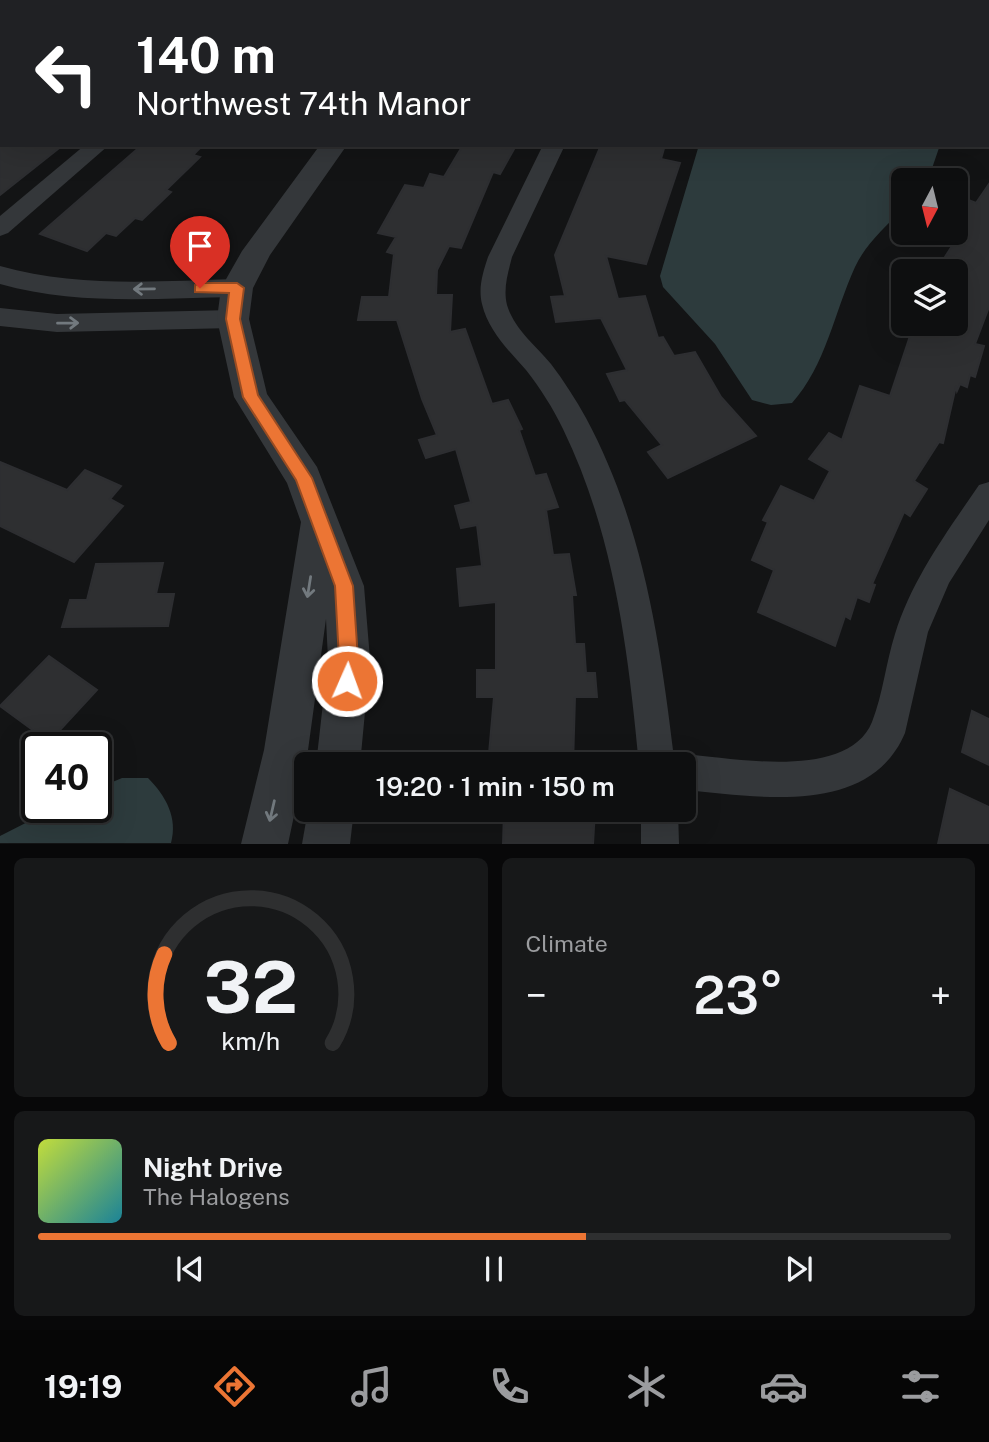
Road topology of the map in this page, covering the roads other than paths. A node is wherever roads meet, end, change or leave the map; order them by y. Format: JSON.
{"nodes":[{"id":1,"x":96,"y":147,"type":"edge"},
{"id":2,"x":333,"y":147,"type":"edge"},
{"id":3,"x":553,"y":147,"type":"edge"},
{"id":4,"x":0,"y":228,"type":"edge"},
{"id":5,"x":0,"y":275,"type":"edge"},
{"id":6,"x":235,"y":304,"type":"junction"},
{"id":7,"x":0,"y":317,"type":"edge"},
{"id":8,"x":989,"y":494,"type":"edge"},
{"id":9,"x":320,"y":520,"type":"junction"},
{"id":10,"x":339,"y":752,"type":"edge"},
{"id":11,"x":655,"y":752,"type":"edge"},
{"id":12,"x":696,"y":773,"type":"edge"},
{"id":13,"x":329,"y":822,"type":"edge"},
{"id":14,"x":659,"y":822,"type":"edge"},
{"id":15,"x":264,"y":844,"type":"edge"},
{"id":16,"x":326,"y":844,"type":"edge"},
{"id":17,"x":660,"y":844,"type":"edge"}],
"edges":[{"from":1,"to":4,"type":"street"},
{"from":2,"to":6,"type":"street"},
{"from":3,"to":11,"type":"street"},
{"from":6,"to":5,"type":"street","one_way":true},
{"from":7,"to":6,"type":"street","one_way":true},
{"from":6,"to":9,"type":"street"},
{"from":8,"to":12,"type":"street"},
{"from":9,"to":10,"type":"street"},
{"from":9,"to":15,"type":"street","one_way":true},
{"from":13,"to":16,"type":"street"},
{"from":14,"to":17,"type":"street"}]}
